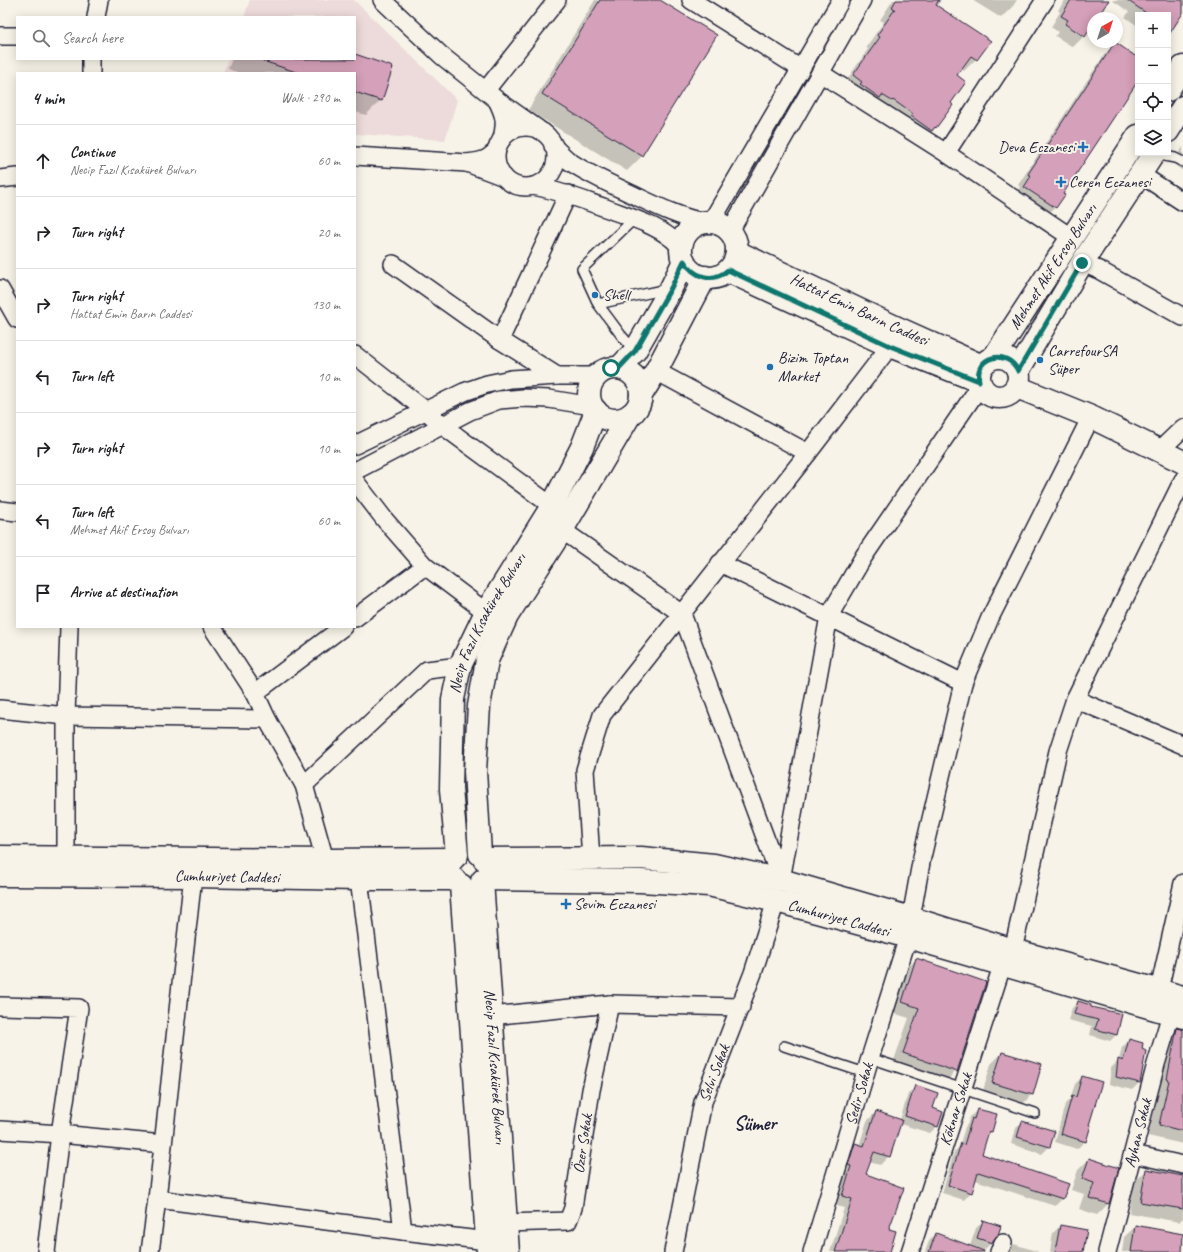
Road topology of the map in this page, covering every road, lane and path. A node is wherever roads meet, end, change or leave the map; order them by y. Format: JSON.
{"nodes":[{"id":1,"x":99,"y":0,"type":"edge"},
{"id":2,"x":557,"y":0,"type":"edge"},
{"id":3,"x":841,"y":0,"type":"edge"},
{"id":4,"x":862,"y":0,"type":"edge"},
{"id":5,"x":1045,"y":0,"type":"edge"},
{"id":6,"x":392,"y":3,"type":"edge"},
{"id":7,"x":702,"y":3,"type":"edge"},
{"id":8,"x":96,"y":16,"type":"edge"},
{"id":9,"x":0,"y":36,"type":"edge"},
{"id":10,"x":16,"y":36,"type":"edge"},
{"id":11,"x":91,"y":60,"type":"edge"},
{"id":12,"x":1183,"y":67,"type":"edge"},
{"id":13,"x":801,"y":69,"type":"junction"},
{"id":14,"x":91,"y":72,"type":"edge"},
{"id":15,"x":820,"y":73,"type":"junction"},
{"id":16,"x":1171,"y":85,"type":"edge"},
{"id":17,"x":491,"y":95,"type":"junction"},
{"id":18,"x":1183,"y":106,"type":"edge"},
{"id":19,"x":1171,"y":126,"type":"edge"},
{"id":20,"x":540,"y":131,"type":"junction"},
{"id":21,"x":1135,"y":141,"type":"edge"},
{"id":22,"x":499,"y":144,"type":"junction"},
{"id":23,"x":553,"y":146,"type":"junction"},
{"id":24,"x":946,"y":153,"type":"junction"},
{"id":25,"x":356,"y":156,"type":"edge"},
{"id":26,"x":1153,"y":156,"type":"edge"},
{"id":27,"x":1164,"y":156,"type":"edge"},
{"id":28,"x":1183,"y":162,"type":"edge"},
{"id":29,"x":467,"y":163,"type":"junction"},
{"id":30,"x":1140,"y":174,"type":"junction"},
{"id":31,"x":16,"y":176,"type":"edge"},
{"id":32,"x":504,"y":177,"type":"junction"},
{"id":33,"x":0,"y":179,"type":"edge"},
{"id":34,"x":533,"y":186,"type":"junction"},
{"id":35,"x":568,"y":194,"type":"junction"},
{"id":36,"x":1183,"y":202,"type":"edge"},
{"id":37,"x":634,"y":219,"type":"junction"},
{"id":38,"x":715,"y":225,"type":"junction"},
{"id":39,"x":1072,"y":238,"type":"junction"},
{"id":40,"x":683,"y":255,"type":"junction"},
{"id":41,"x":733,"y":261,"type":"junction"},
{"id":42,"x":1082,"y":263,"type":"junction"},
{"id":43,"x":393,"y":264,"type":"dead end"},
{"id":44,"x":705,"y":277,"type":"junction"},
{"id":45,"x":671,"y":288,"type":"junction"},
{"id":46,"x":0,"y":289,"type":"edge"},
{"id":47,"x":598,"y":304,"type":"junction"},
{"id":48,"x":12,"y":314,"type":"edge"},
{"id":49,"x":1183,"y":317,"type":"edge"},
{"id":50,"x":500,"y":340,"type":"junction"},
{"id":51,"x":890,"y":346,"type":"junction"},
{"id":52,"x":635,"y":351,"type":"junction"},
{"id":53,"x":356,"y":356,"type":"edge"},
{"id":54,"x":619,"y":368,"type":"junction"},
{"id":55,"x":656,"y":371,"type":"junction"},
{"id":56,"x":984,"y":373,"type":"junction"},
{"id":57,"x":557,"y":376,"type":"junction"},
{"id":58,"x":596,"y":376,"type":"junction"},
{"id":59,"x":1017,"y":379,"type":"junction"},
{"id":60,"x":641,"y":395,"type":"junction"},
{"id":61,"x":594,"y":409,"type":"junction"},
{"id":62,"x":425,"y":410,"type":"junction"},
{"id":63,"x":630,"y":415,"type":"junction"},
{"id":64,"x":1090,"y":417,"type":"junction"},
{"id":65,"x":443,"y":426,"type":"junction"},
{"id":66,"x":1183,"y":428,"type":"edge"},
{"id":67,"x":356,"y":444,"type":"edge"},
{"id":68,"x":1160,"y":450,"type":"junction"},
{"id":69,"x":808,"y":453,"type":"junction"},
{"id":70,"x":1183,"y":462,"type":"edge"},
{"id":71,"x":356,"y":470,"type":"edge"},
{"id":72,"x":1183,"y":480,"type":"edge"},
{"id":73,"x":356,"y":482,"type":"edge"},
{"id":74,"x":552,"y":506,"type":"junction"},
{"id":75,"x":0,"y":510,"type":"edge"},
{"id":76,"x":16,"y":512,"type":"edge"},
{"id":77,"x":562,"y":530,"type":"junction"},
{"id":78,"x":720,"y":563,"type":"junction"},
{"id":79,"x":425,"y":566,"type":"junction"},
{"id":80,"x":486,"y":612,"type":"junction"},
{"id":81,"x":682,"y":614,"type":"junction"},
{"id":82,"x":829,"y":616,"type":"junction"},
{"id":83,"x":356,"y":617,"type":"edge"},
{"id":84,"x":69,"y":628,"type":"edge"},
{"id":85,"x":213,"y":628,"type":"edge"},
{"id":86,"x":342,"y":628,"type":"edge"},
{"id":87,"x":460,"y":666,"type":"junction"},
{"id":88,"x":963,"y":683,"type":"junction"},
{"id":89,"x":256,"y":693,"type":"junction"},
{"id":90,"x":1075,"y":699,"type":"junction"},
{"id":91,"x":0,"y":709,"type":"edge"},
{"id":92,"x":66,"y":716,"type":"junction"},
{"id":93,"x":267,"y":719,"type":"junction"},
{"id":94,"x":1183,"y":745,"type":"edge"},
{"id":95,"x":304,"y":785,"type":"junction"},
{"id":96,"x":0,"y":857,"type":"edge"},
{"id":97,"x":66,"y":857,"type":"junction"},
{"id":98,"x":591,"y":858,"type":"junction"},
{"id":99,"x":325,"y":860,"type":"junction"},
{"id":100,"x":483,"y":868,"type":"junction"},
{"id":101,"x":456,"y":870,"type":"junction"},
{"id":102,"x":0,"y":875,"type":"edge"},
{"id":103,"x":193,"y":876,"type":"junction"},
{"id":104,"x":359,"y":879,"type":"junction"},
{"id":105,"x":0,"y":882,"type":"edge"},
{"id":106,"x":1183,"y":883,"type":"edge"},
{"id":107,"x":778,"y":891,"type":"junction"},
{"id":108,"x":910,"y":928,"type":"junction"},
{"id":109,"x":1008,"y":958,"type":"junction"},
{"id":110,"x":1159,"y":990,"type":"junction"},
{"id":111,"x":610,"y":1004,"type":"junction"},
{"id":112,"x":0,"y":1006,"type":"edge"},
{"id":113,"x":741,"y":1007,"type":"junction"},
{"id":114,"x":1179,"y":1009,"type":"edge"},
{"id":115,"x":491,"y":1016,"type":"junction"},
{"id":116,"x":784,"y":1046,"type":"dead end"},
{"id":117,"x":867,"y":1065,"type":"junction"},
{"id":118,"x":962,"y":1089,"type":"junction"},
{"id":119,"x":1035,"y":1114,"type":"dead end"},
{"id":120,"x":0,"y":1130,"type":"edge"},
{"id":121,"x":60,"y":1134,"type":"junction"},
{"id":122,"x":163,"y":1144,"type":"junction"},
{"id":123,"x":1132,"y":1154,"type":"junction"},
{"id":124,"x":1183,"y":1165,"type":"edge"},
{"id":125,"x":157,"y":1199,"type":"junction"},
{"id":126,"x":506,"y":1223,"type":"junction"},
{"id":127,"x":402,"y":1231,"type":"junction"},
{"id":128,"x":488,"y":1247,"type":"edge"},
{"id":129,"x":46,"y":1252,"type":"edge"},
{"id":130,"x":150,"y":1252,"type":"edge"},
{"id":131,"x":508,"y":1252,"type":"edge"},
{"id":132,"x":673,"y":1252,"type":"edge"},
{"id":133,"x":812,"y":1252,"type":"edge"},
{"id":134,"x":910,"y":1252,"type":"edge"},
{"id":135,"x":1107,"y":1252,"type":"edge"}],
"edges":[{"from":1,"to":8,"type":"street"},
{"from":2,"to":17,"type":"street"},
{"from":3,"to":13,"type":"street"},
{"from":4,"to":15,"type":"street"},
{"from":5,"to":24,"type":"street"},
{"from":6,"to":17,"type":"street"},
{"from":7,"to":13,"type":"street"},
{"from":9,"to":10,"type":"street"},
{"from":11,"to":14,"type":"street"},
{"from":12,"to":16,"type":"main road"},
{"from":13,"to":38,"type":"street"},
{"from":15,"to":24,"type":"street"},
{"from":15,"to":38,"type":"street"},
{"from":17,"to":20,"type":"street"},
{"from":17,"to":22,"type":"street"},
{"from":18,"to":19,"type":"main road"},
{"from":20,"to":22,"type":"street"},
{"from":20,"to":23,"type":"street"},
{"from":21,"to":39,"type":"main road","name":"Mehmet Akif Ersoy Bulvarı"},
{"from":22,"to":29,"type":"street"},
{"from":22,"to":32,"type":"street"},
{"from":23,"to":34,"type":"street"},
{"from":23,"to":38,"type":"street"},
{"from":24,"to":39,"type":"street"},
{"from":25,"to":29,"type":"street"},
{"from":26,"to":30,"type":"main road","name":"Mehmet Akif Ersoy Bulvarı"},
{"from":27,"to":28,"type":"lane"},
{"from":29,"to":32,"type":"street"},
{"from":30,"to":36,"type":"street"},
{"from":30,"to":42,"type":"main road","name":"Mehmet Akif Ersoy Bulvarı"},
{"from":31,"to":33,"type":"street"},
{"from":32,"to":34,"type":"street"},
{"from":34,"to":35,"type":"street"},
{"from":35,"to":37,"type":"street"},
{"from":35,"to":50,"type":"street"},
{"from":37,"to":40,"type":"street"},
{"from":37,"to":47,"type":"lane"},
{"from":38,"to":40,"type":"main road"},
{"from":38,"to":41,"type":"main road"},
{"from":39,"to":56,"type":"main road","name":"Mehmet Akif Ersoy Bulvarı"},
{"from":40,"to":44,"type":"main road"},
{"from":40,"to":45,"type":"main road"},
{"from":41,"to":44,"type":"main road"},
{"from":41,"to":51,"type":"main road","name":"Hattat Emin Barın Caddesi"},
{"from":41,"to":56,"type":"main road","name":"Hattat Emin Barın Caddesi"},
{"from":42,"to":49,"type":"street"},
{"from":42,"to":59,"type":"main road","name":"Mehmet Akif Ersoy Bulvarı"},
{"from":43,"to":50,"type":"street"},
{"from":44,"to":55,"type":"main road"},
{"from":45,"to":47,"type":"lane"},
{"from":45,"to":52,"type":"main road"},
{"from":46,"to":48,"type":"street"},
{"from":47,"to":52,"type":"lane"},
{"from":50,"to":57,"type":"street"},
{"from":51,"to":56,"type":"main road","name":"Hattat Emin Barın Caddesi"},
{"from":51,"to":69,"type":"street"},
{"from":52,"to":54,"type":"main road"},
{"from":53,"to":62,"type":"street"},
{"from":54,"to":58,"type":"main road"},
{"from":54,"to":60,"type":"main road"},
{"from":55,"to":60,"type":"main road"},
{"from":55,"to":69,"type":"street"},
{"from":56,"to":59,"type":"main road"},
{"from":56,"to":59,"type":"main road"},
{"from":56,"to":82,"type":"street","name":"Selvi Sokak"},
{"from":57,"to":58,"type":"street"},
{"from":57,"to":62,"type":"street"},
{"from":58,"to":61,"type":"main road"},
{"from":59,"to":64,"type":"main road"},
{"from":60,"to":63,"type":"main road"},
{"from":61,"to":63,"type":"main road"},
{"from":61,"to":65,"type":"street"},
{"from":61,"to":74,"type":"main road","name":"Necip Fazıl Kısakürek Bulvarı"},
{"from":62,"to":65,"type":"street"},
{"from":62,"to":67,"type":"street"},
{"from":63,"to":77,"type":"main road","name":"Necip Fazıl Kısakürek Bulvarı"},
{"from":64,"to":68,"type":"main road"},
{"from":64,"to":88,"type":"street","name":"Sedir Sokak"},
{"from":65,"to":71,"type":"street"},
{"from":65,"to":74,"type":"street"},
{"from":66,"to":68,"type":"street"},
{"from":68,"to":70,"type":"main road"},
{"from":69,"to":78,"type":"street"},
{"from":72,"to":90,"type":"street","name":"Köknar Sokak"},
{"from":73,"to":79,"type":"street"},
{"from":74,"to":80,"type":"main road","name":"Necip Fazıl Kısakürek Bulvarı"},
{"from":75,"to":76,"type":"street"},
{"from":77,"to":81,"type":"street"},
{"from":77,"to":100,"type":"main road","name":"Necip Fazıl Kısakürek Bulvarı"},
{"from":78,"to":81,"type":"street"},
{"from":78,"to":82,"type":"street"},
{"from":79,"to":80,"type":"street"},
{"from":79,"to":83,"type":"street"},
{"from":80,"to":87,"type":"main road","name":"Necip Fazıl Kısakürek Bulvarı"},
{"from":81,"to":98,"type":"street"},
{"from":81,"to":107,"type":"street"},
{"from":82,"to":88,"type":"street"},
{"from":82,"to":107,"type":"street","name":"Selvi Sokak"},
{"from":84,"to":92,"type":"street"},
{"from":85,"to":89,"type":"street"},
{"from":86,"to":89,"type":"street"},
{"from":87,"to":95,"type":"street"},
{"from":87,"to":101,"type":"main road","name":"Necip Fazıl Kısakürek Bulvarı"},
{"from":88,"to":108,"type":"street","name":"Sedir Sokak"},
{"from":89,"to":93,"type":"street"},
{"from":90,"to":94,"type":"street"},
{"from":90,"to":109,"type":"street","name":"Köknar Sokak"},
{"from":91,"to":92,"type":"street"},
{"from":92,"to":93,"type":"street"},
{"from":92,"to":97,"type":"street"},
{"from":93,"to":95,"type":"street"},
{"from":95,"to":99,"type":"street"},
{"from":96,"to":97,"type":"main road","name":"Cumhuriyet Caddesi"},
{"from":97,"to":99,"type":"main road","name":"Cumhuriyet Caddesi"},
{"from":98,"to":100,"type":"main road","name":"Cumhuriyet Caddesi"},
{"from":98,"to":107,"type":"main road","name":"Cumhuriyet Caddesi"},
{"from":99,"to":101,"type":"main road","name":"Cumhuriyet Caddesi"},
{"from":100,"to":101,"type":"main road"},
{"from":100,"to":101,"type":"main road"},
{"from":100,"to":107,"type":"main road","name":"Cumhuriyet Caddesi"},
{"from":100,"to":115,"type":"main road","name":"Necip Fazıl Kısakürek Bulvarı"},
{"from":101,"to":104,"type":"main road","name":"Cumhuriyet Caddesi"},
{"from":101,"to":128,"type":"main road","name":"Necip Fazıl Kısakürek Bulvarı"},
{"from":102,"to":103,"type":"main road","name":"Cumhuriyet Caddesi"},
{"from":102,"to":105,"type":"street"},
{"from":103,"to":104,"type":"main road","name":"Cumhuriyet Caddesi"},
{"from":103,"to":122,"type":"street"},
{"from":104,"to":127,"type":"street"},
{"from":106,"to":110,"type":"street"},
{"from":107,"to":108,"type":"main road","name":"Cumhuriyet Caddesi"},
{"from":107,"to":113,"type":"street","name":"Selvi Sokak"},
{"from":108,"to":109,"type":"main road","name":"Cumhuriyet Caddesi"},
{"from":108,"to":117,"type":"street","name":"Sedir Sokak"},
{"from":109,"to":110,"type":"main road","name":"Cumhuriyet Caddesi"},
{"from":109,"to":114,"type":"main road","name":"Cumhuriyet Caddesi"},
{"from":109,"to":118,"type":"street","name":"Köknar Sokak"},
{"from":110,"to":114,"type":"main road","name":"Cumhuriyet Caddesi"},
{"from":111,"to":113,"type":"street"},
{"from":111,"to":115,"type":"street"},
{"from":111,"to":126,"type":"street","name":"Özer Sokak"},
{"from":112,"to":121,"type":"street"},
{"from":113,"to":132,"type":"street","name":"Selvi Sokak"},
{"from":114,"to":123,"type":"street","name":"Ayhan Sokak"},
{"from":115,"to":126,"type":"main road","name":"Necip Fazıl Kısakürek Bulvarı"},
{"from":116,"to":117,"type":"lane"},
{"from":117,"to":118,"type":"lane"},
{"from":117,"to":133,"type":"street","name":"Sedir Sokak"},
{"from":118,"to":119,"type":"lane"},
{"from":118,"to":134,"type":"street","name":"Köknar Sokak"},
{"from":120,"to":121,"type":"street"},
{"from":121,"to":122,"type":"street"},
{"from":121,"to":129,"type":"street"},
{"from":122,"to":125,"type":"street"},
{"from":123,"to":124,"type":"street"},
{"from":123,"to":135,"type":"street","name":"Ayhan Sokak"},
{"from":125,"to":127,"type":"street"},
{"from":125,"to":130,"type":"street"},
{"from":126,"to":131,"type":"main road","name":"Necip Fazıl Kısakürek Bulvarı"},
{"from":127,"to":128,"type":"street"}]}
